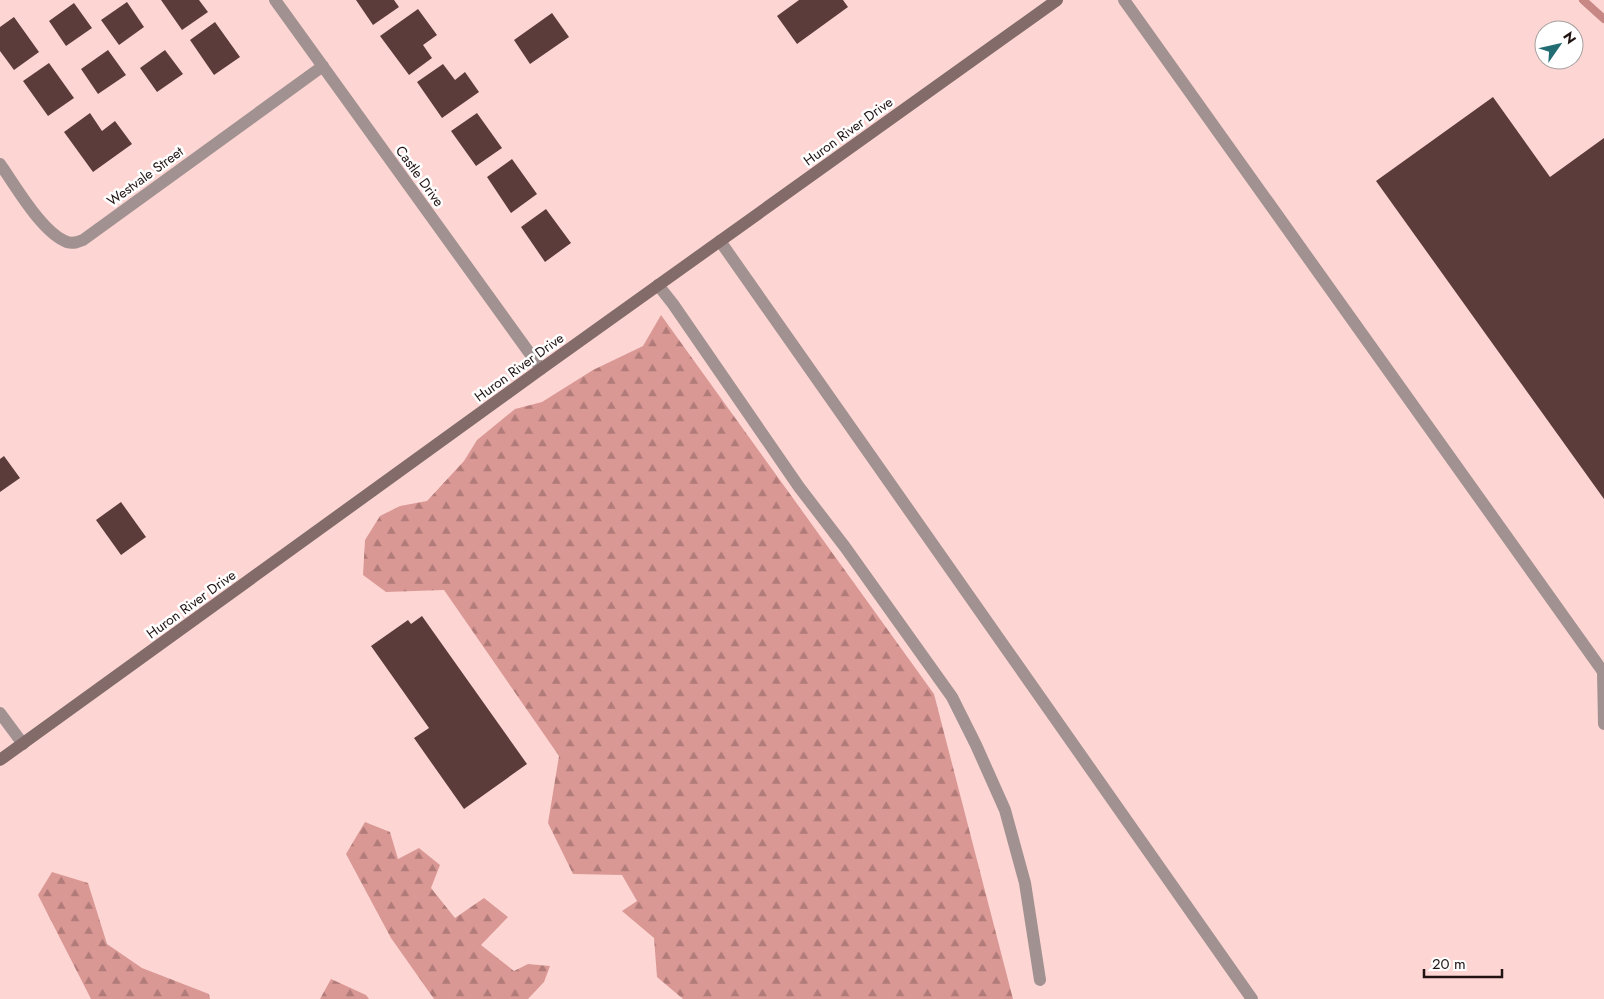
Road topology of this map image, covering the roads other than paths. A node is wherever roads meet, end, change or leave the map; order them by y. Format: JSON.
{"nodes":[{"id":1,"x":275,"y":0,"type":"edge"},
{"id":2,"x":1057,"y":0,"type":"edge"},
{"id":3,"x":1124,"y":0,"type":"edge"},
{"id":4,"x":323,"y":66,"type":"junction"},
{"id":5,"x":0,"y":164,"type":"edge"},
{"id":6,"x":720,"y":241,"type":"junction"},
{"id":7,"x":658,"y":285,"type":"junction"},
{"id":8,"x":541,"y":369,"type":"junction"},
{"id":9,"x":1603,"y":672,"type":"edge"},
{"id":10,"x":0,"y":713,"type":"edge"},
{"id":11,"x":1604,"y":724,"type":"edge"},
{"id":12,"x":22,"y":744,"type":"junction"},
{"id":13,"x":0,"y":760,"type":"edge"},
{"id":14,"x":1040,"y":980,"type":"dead end"},
{"id":15,"x":1252,"y":999,"type":"edge"}],
"edges":[{"from":1,"to":4,"type":"street","name":"Castle Drive"},
{"from":2,"to":6,"type":"street","name":"Huron River Drive"},
{"from":3,"to":9,"type":"street"},
{"from":4,"to":5,"type":"street","name":"Westvale Street"},
{"from":4,"to":8,"type":"street","name":"Castle Drive"},
{"from":6,"to":7,"type":"street","name":"Huron River Drive"},
{"from":6,"to":15,"type":"street"},
{"from":7,"to":8,"type":"street","name":"Huron River Drive"},
{"from":7,"to":14,"type":"street"},
{"from":8,"to":12,"type":"street","name":"Huron River Drive"},
{"from":9,"to":11,"type":"street"},
{"from":10,"to":12,"type":"street"},
{"from":12,"to":13,"type":"street","name":"Huron River Drive"}]}
